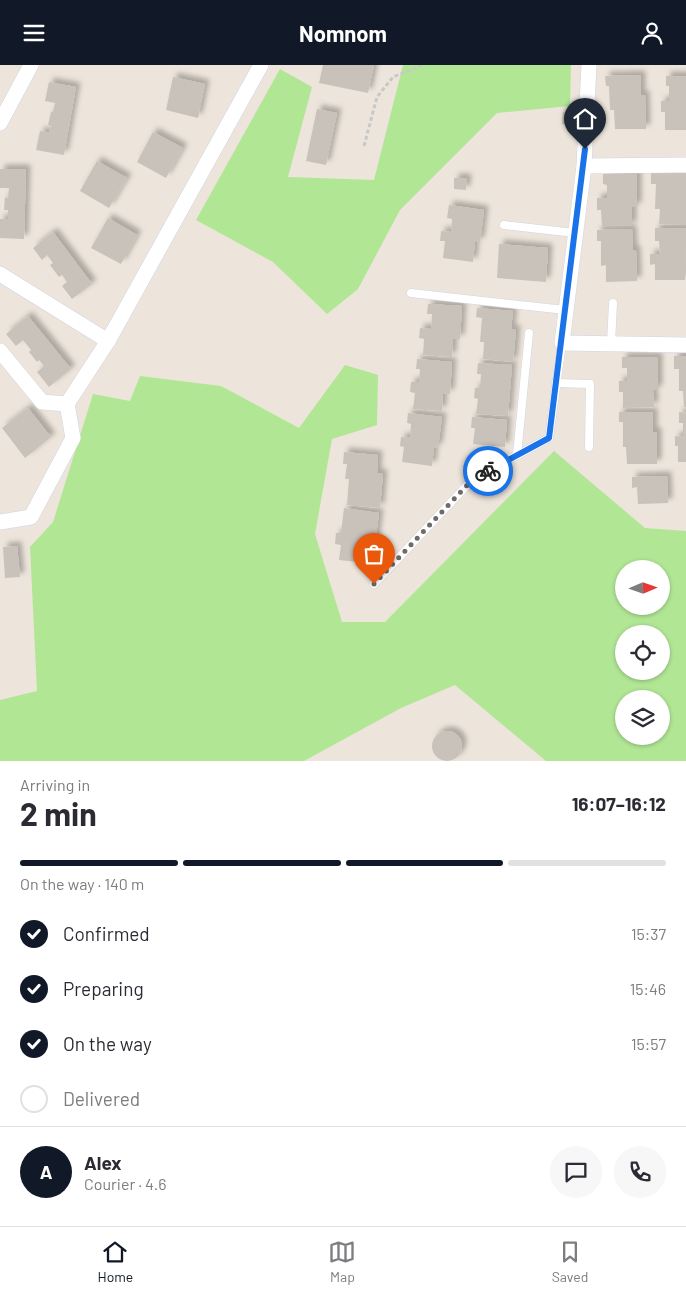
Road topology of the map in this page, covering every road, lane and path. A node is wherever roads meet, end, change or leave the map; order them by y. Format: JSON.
{"nodes":[{"id":1,"x":31,"y":65,"type":"edge"},
{"id":2,"x":261,"y":65,"type":"edge"},
{"id":3,"x":423,"y":65,"type":"edge"},
{"id":4,"x":589,"y":65,"type":"edge"},
{"id":5,"x":0,"y":123,"type":"edge"},
{"id":6,"x":364,"y":146,"type":"dead end"},
{"id":7,"x":584,"y":165,"type":"junction"},
{"id":8,"x":686,"y":165,"type":"edge"},
{"id":9,"x":504,"y":225,"type":"dead end"},
{"id":10,"x":575,"y":233,"type":"junction"},
{"id":11,"x":1,"y":277,"type":"edge"},
{"id":12,"x":411,"y":293,"type":"dead end"},
{"id":13,"x":613,"y":303,"type":"dead end"},
{"id":14,"x":566,"y":310,"type":"junction"},
{"id":15,"x":529,"y":333,"type":"dead end"},
{"id":16,"x":108,"y":341,"type":"junction"},
{"id":17,"x":562,"y":343,"type":"junction"},
{"id":18,"x":611,"y":343,"type":"junction"},
{"id":19,"x":686,"y":345,"type":"edge"},
{"id":20,"x":0,"y":351,"type":"edge"},
{"id":21,"x":556,"y":383,"type":"junction"},
{"id":22,"x":67,"y":404,"type":"junction"},
{"id":23,"x":589,"y":447,"type":"dead end"},
{"id":24,"x":517,"y":455,"type":"junction"},
{"id":25,"x":0,"y":522,"type":"edge"},
{"id":26,"x":374,"y":584,"type":"dead end"}],
"edges":[{"from":1,"to":5,"type":"street"},
{"from":2,"to":16,"type":"street"},
{"from":3,"to":6,"type":"path"},
{"from":4,"to":7,"type":"street"},
{"from":7,"to":8,"type":"street"},
{"from":7,"to":10,"type":"street"},
{"from":9,"to":10,"type":"lane"},
{"from":10,"to":14,"type":"street"},
{"from":11,"to":16,"type":"street"},
{"from":12,"to":14,"type":"lane"},
{"from":13,"to":18,"type":"lane"},
{"from":14,"to":17,"type":"street"},
{"from":15,"to":24,"type":"lane"},
{"from":16,"to":22,"type":"street"},
{"from":17,"to":18,"type":"street"},
{"from":17,"to":21,"type":"lane"},
{"from":18,"to":19,"type":"street"},
{"from":20,"to":22,"type":"street"},
{"from":21,"to":23,"type":"lane"},
{"from":21,"to":24,"type":"lane"},
{"from":22,"to":25,"type":"street"},
{"from":24,"to":26,"type":"lane"}]}
